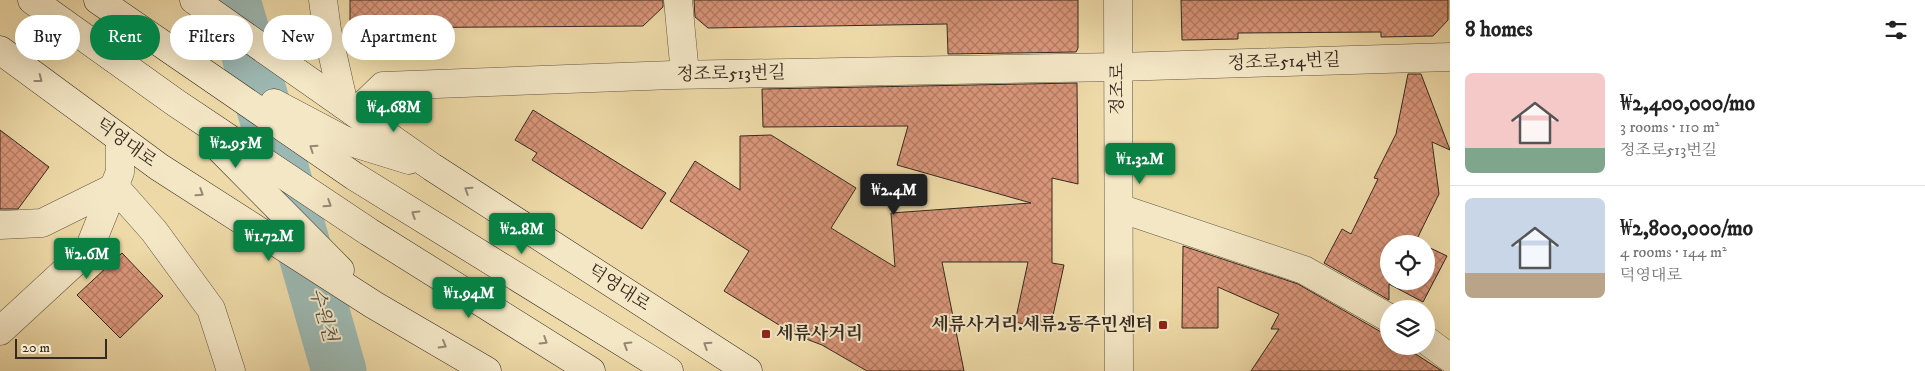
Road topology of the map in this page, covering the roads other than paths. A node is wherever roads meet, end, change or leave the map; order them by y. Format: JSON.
{"nodes":[{"id":1,"x":32,"y":0,"type":"edge"},
{"id":2,"x":194,"y":0,"type":"edge"},
{"id":3,"x":323,"y":0,"type":"edge"},
{"id":4,"x":678,"y":0,"type":"edge"},
{"id":5,"x":1118,"y":0,"type":"edge"},
{"id":6,"x":105,"y":5,"type":"edge"},
{"id":7,"x":119,"y":15,"type":"edge"},
{"id":8,"x":160,"y":43,"type":"edge"},
{"id":9,"x":160,"y":44,"type":"edge"},
{"id":10,"x":0,"y":50,"type":"edge"},
{"id":11,"x":1450,"y":57,"type":"edge"},
{"id":12,"x":1118,"y":67,"type":"junction"},
{"id":13,"x":685,"y":74,"type":"junction"},
{"id":14,"x":176,"y":103,"type":"junction"},
{"id":15,"x":344,"y":105,"type":"junction"},
{"id":16,"x":120,"y":139,"type":"junction"},
{"id":17,"x":432,"y":167,"type":"junction"},
{"id":18,"x":115,"y":187,"type":"junction"},
{"id":19,"x":1119,"y":208,"type":"junction"},
{"id":20,"x":0,"y":225,"type":"edge"},
{"id":21,"x":374,"y":305,"type":"junction"},
{"id":22,"x":1380,"y":313,"type":"edge"},
{"id":23,"x":0,"y":331,"type":"edge"},
{"id":24,"x":1435,"y":347,"type":"edge"},
{"id":25,"x":1450,"y":358,"type":"edge"},
{"id":26,"x":482,"y":369,"type":"edge"},
{"id":27,"x":231,"y":371,"type":"edge"},
{"id":28,"x":591,"y":371,"type":"edge"},
{"id":29,"x":669,"y":371,"type":"edge"},
{"id":30,"x":748,"y":371,"type":"edge"},
{"id":31,"x":1119,"y":371,"type":"edge"}],
"edges":[{"from":1,"to":14,"type":"main road"},
{"from":2,"to":15,"type":"main road","name":"덕영대로"},
{"from":3,"to":15,"type":"main road"},
{"from":4,"to":13,"type":"main road"},
{"from":5,"to":12,"type":"main road","name":"정조로"},
{"from":6,"to":7,"type":"main road"},
{"from":8,"to":17,"type":"main road"},
{"from":29,"to":9,"type":"main road","one_way":true},
{"from":10,"to":16,"type":"main road","name":"덕영대로","one_way":true},
{"from":11,"to":12,"type":"main road","name":"정조로514번길"},
{"from":12,"to":13,"type":"main road","name":"정조로513번길"},
{"from":12,"to":19,"type":"main road","name":"정조로"},
{"from":13,"to":15,"type":"main road","name":"정조로513번길"},
{"from":14,"to":21,"type":"main road"},
{"from":14,"to":28,"type":"main road","one_way":true},
{"from":15,"to":17,"type":"main road","name":"덕영대로"},
{"from":16,"to":18,"type":"main road"},
{"from":16,"to":21,"type":"main road","name":"덕영대로","one_way":true},
{"from":30,"to":17,"type":"main road","name":"덕영대로","one_way":true},
{"from":18,"to":20,"type":"main road"},
{"from":18,"to":23,"type":"main road"},
{"from":18,"to":27,"type":"main road"},
{"from":19,"to":22,"type":"main road"},
{"from":19,"to":31,"type":"main road","name":"정조로"},
{"from":21,"to":26,"type":"main road","name":"덕영대로","one_way":true},
{"from":24,"to":25,"type":"main road"}]}
